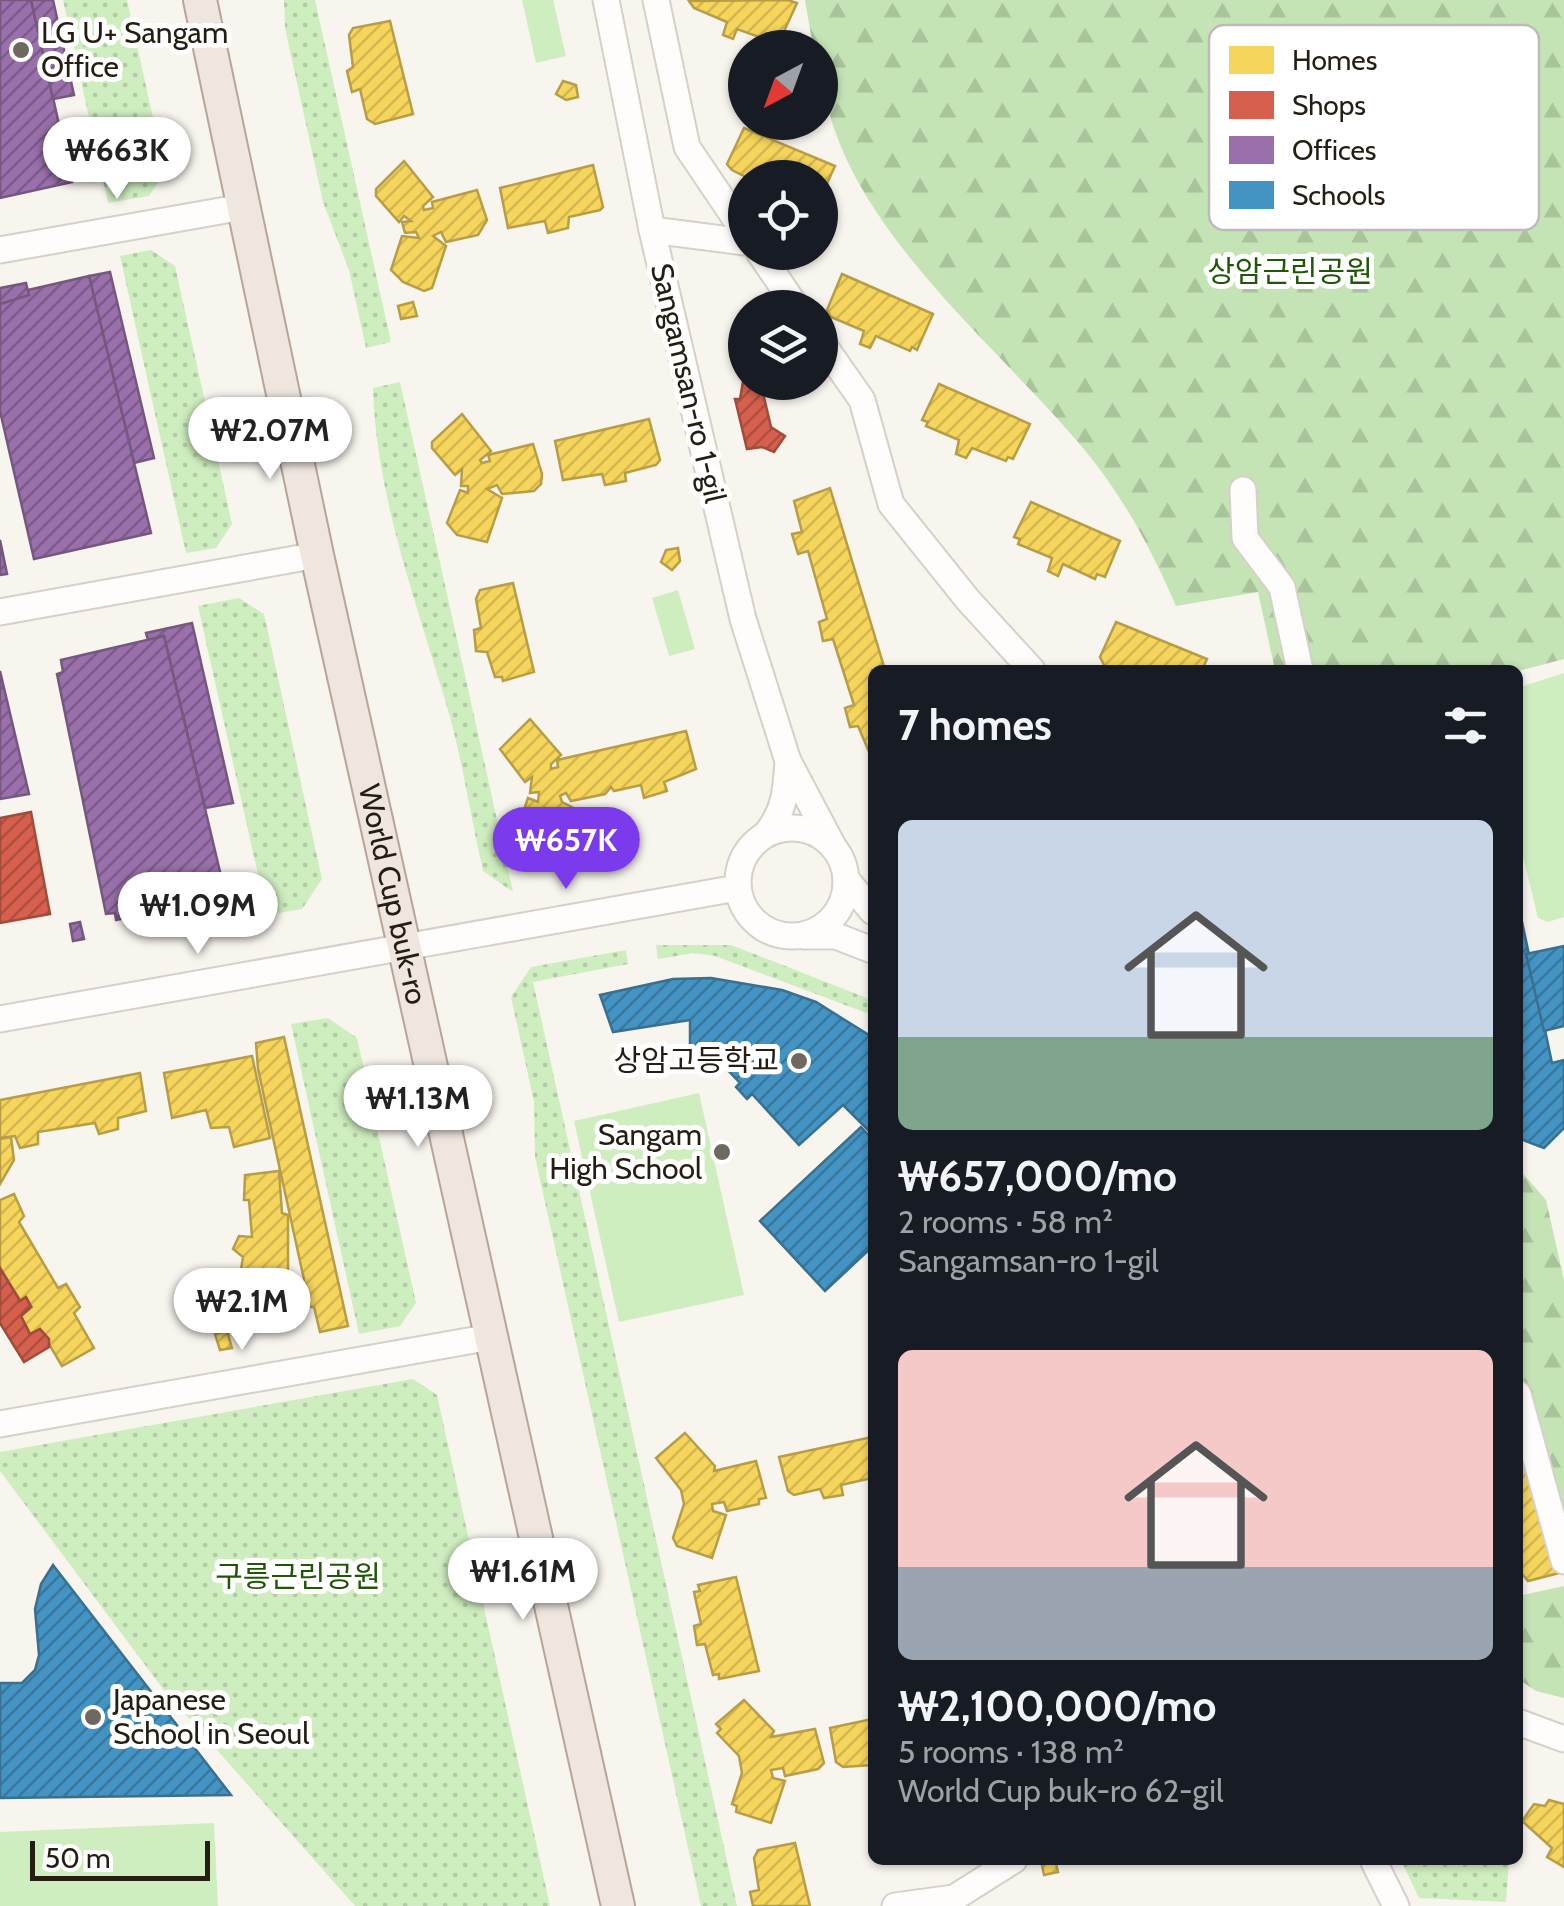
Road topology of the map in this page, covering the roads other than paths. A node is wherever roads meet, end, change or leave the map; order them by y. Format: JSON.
{"nodes":[{"id":1,"x":200,"y":0,"type":"edge"},
{"id":2,"x":606,"y":0,"type":"edge"},
{"id":3,"x":656,"y":0,"type":"edge"},
{"id":4,"x":243,"y":207,"type":"junction"},
{"id":5,"x":728,"y":208,"type":"edge"},
{"id":6,"x":652,"y":230,"type":"junction"},
{"id":7,"x":728,"y":240,"type":"edge"},
{"id":8,"x":0,"y":250,"type":"edge"},
{"id":9,"x":838,"y":366,"type":"edge"},
{"id":10,"x":1243,"y":490,"type":"dead end"},
{"id":11,"x":317,"y":555,"type":"junction"},
{"id":12,"x":0,"y":612,"type":"edge"},
{"id":13,"x":1027,"y":665,"type":"edge"},
{"id":14,"x":1299,"y":665,"type":"edge"},
{"id":15,"x":788,"y":761,"type":"junction"},
{"id":16,"x":766,"y":834,"type":"junction"},
{"id":17,"x":834,"y":848,"type":"junction"},
{"id":18,"x":846,"y":879,"type":"junction"},
{"id":19,"x":868,"y":880,"type":"edge"},
{"id":20,"x":737,"y":888,"type":"junction"},
{"id":21,"x":868,"y":906,"type":"edge"},
{"id":22,"x":804,"y":936,"type":"junction"},
{"id":23,"x":868,"y":948,"type":"edge"},
{"id":24,"x":406,"y":949,"type":"junction"},
{"id":25,"x":0,"y":1020,"type":"edge"},
{"id":26,"x":491,"y":1337,"type":"junction"},
{"id":27,"x":1523,"y":1412,"type":"edge"},
{"id":28,"x":1,"y":1423,"type":"edge"},
{"id":29,"x":1564,"y":1561,"type":"edge"},
{"id":30,"x":1523,"y":1724,"type":"edge"},
{"id":31,"x":1564,"y":1739,"type":"edge"},
{"id":32,"x":1006,"y":1865,"type":"edge"},
{"id":33,"x":1376,"y":1865,"type":"edge"},
{"id":34,"x":617,"y":1904,"type":"edge"},
{"id":35,"x":895,"y":1906,"type":"edge"},
{"id":36,"x":1396,"y":1906,"type":"edge"}],
"edges":[{"from":1,"to":4,"type":"main road","name":"World Cup buk-ro"},
{"from":2,"to":6,"type":"street","name":"Sangamsan-ro 1-gil"},
{"from":3,"to":5,"type":"street"},
{"from":4,"to":8,"type":"street"},
{"from":4,"to":11,"type":"main road","name":"World Cup buk-ro"},
{"from":6,"to":7,"type":"street"},
{"from":6,"to":15,"type":"street","name":"Sangamsan-ro 1-gil"},
{"from":9,"to":13,"type":"street"},
{"from":10,"to":14,"type":"street"},
{"from":11,"to":12,"type":"street"},
{"from":11,"to":24,"type":"main road","name":"World Cup buk-ro"},
{"from":15,"to":16,"type":"street"},
{"from":15,"to":17,"type":"street","name":"Sangamsan-ro 1-gil"},
{"from":16,"to":17,"type":"street"},
{"from":16,"to":20,"type":"street"},
{"from":17,"to":18,"type":"street"},
{"from":18,"to":19,"type":"street"},
{"from":18,"to":21,"type":"street"},
{"from":18,"to":22,"type":"street"},
{"from":20,"to":22,"type":"street"},
{"from":20,"to":24,"type":"street"},
{"from":22,"to":23,"type":"street"},
{"from":24,"to":25,"type":"street"},
{"from":24,"to":26,"type":"main road","name":"World Cup buk-ro"},
{"from":26,"to":28,"type":"street"},
{"from":26,"to":34,"type":"main road","name":"World Cup buk-ro"},
{"from":27,"to":29,"type":"street"},
{"from":30,"to":31,"type":"street"},
{"from":32,"to":35,"type":"street"},
{"from":33,"to":36,"type":"street"}]}
